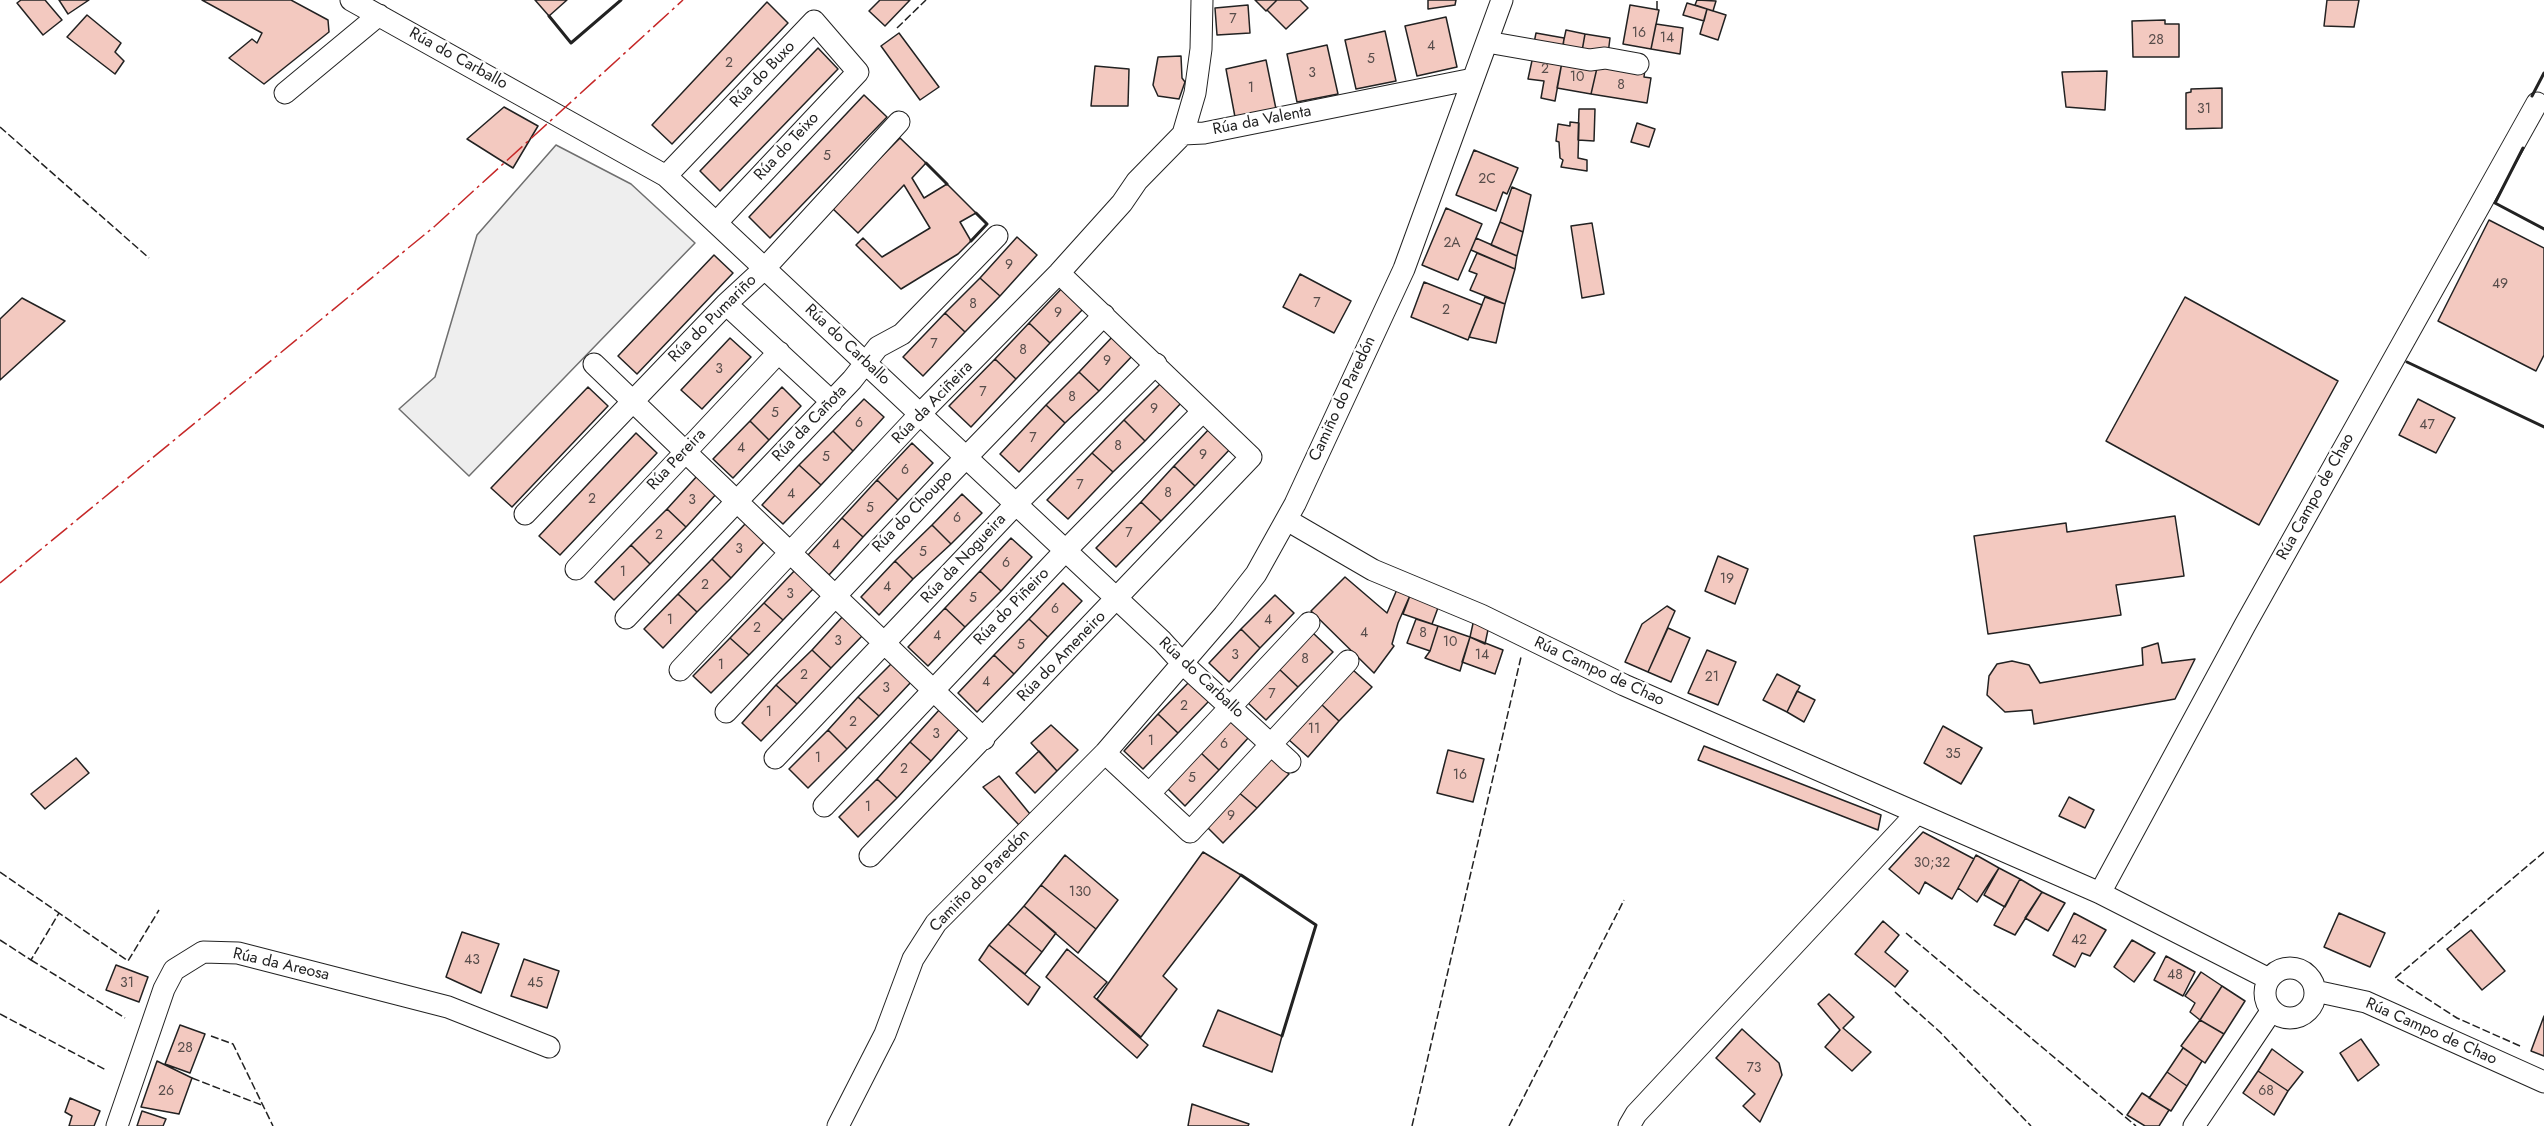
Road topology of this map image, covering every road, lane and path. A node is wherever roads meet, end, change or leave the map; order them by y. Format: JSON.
{"nodes":[{"id":1,"x":351,"y":0,"type":"edge"},
{"id":2,"x":1202,"y":0,"type":"edge"},
{"id":3,"x":1502,"y":0,"type":"edge"},
{"id":4,"x":379,"y":15,"type":"junction"},
{"id":5,"x":1487,"y":42,"type":"junction"},
{"id":6,"x":1638,"y":64,"type":"dead end"},
{"id":7,"x":858,"y":72,"type":"joint"},
{"id":8,"x":1473,"y":79,"type":"junction"},
{"id":9,"x":285,"y":93,"type":"dead end"},
{"id":10,"x":2537,"y":103,"type":"dead end"},
{"id":11,"x":899,"y":122,"type":"dead end"},
{"id":12,"x":1183,"y":134,"type":"junction"},
{"id":13,"x":666,"y":176,"type":"junction"},
{"id":14,"x":716,"y":223,"type":"junction"},
{"id":15,"x":997,"y":236,"type":"dead end"},
{"id":16,"x":765,"y":268,"type":"junction"},
{"id":17,"x":1059,"y":273,"type":"junction"},
{"id":18,"x":726,"y":304,"type":"junction"},
{"id":19,"x":1104,"y":315,"type":"junction"},
{"id":20,"x":779,"y":352,"type":"junction"},
{"id":21,"x":865,"y":362,"type":"junction"},
{"id":22,"x":594,"y":364,"type":"dead end"},
{"id":23,"x":1156,"y":364,"type":"junction"},
{"id":24,"x":633,"y":401,"type":"junction"},
{"id":25,"x":832,"y":402,"type":"junction"},
{"id":26,"x":1203,"y":411,"type":"junction"},
{"id":27,"x":920,"y":414,"type":"junction"},
{"id":28,"x":685,"y":452,"type":"junction"},
{"id":29,"x":966,"y":457,"type":"junction"},
{"id":30,"x":736,"y":502,"type":"junction"},
{"id":31,"x":1016,"y":504,"type":"junction"},
{"id":32,"x":525,"y":514,"type":"dead end"},
{"id":33,"x":1287,"y":520,"type":"junction"},
{"id":34,"x":1065,"y":551,"type":"junction"},
{"id":35,"x":791,"y":554,"type":"junction"},
{"id":36,"x":576,"y":569,"type":"dead end"},
{"id":37,"x":834,"y":596,"type":"junction"},
{"id":38,"x":1117,"y":599,"type":"junction"},
{"id":39,"x":626,"y":618,"type":"dead end"},
{"id":40,"x":1309,"y":623,"type":"dead end"},
{"id":41,"x":884,"y":644,"type":"junction"},
{"id":42,"x":1348,"y":661,"type":"dead end"},
{"id":43,"x":1183,"y":664,"type":"junction"},
{"id":44,"x":680,"y":670,"type":"dead end"},
{"id":45,"x":933,"y":690,"type":"junction"},
{"id":46,"x":1231,"y":706,"type":"junction"},
{"id":47,"x":726,"y":712,"type":"dead end"},
{"id":48,"x":984,"y":739,"type":"junction"},
{"id":49,"x":1270,"y":744,"type":"junction"},
{"id":50,"x":1105,"y":753,"type":"junction"},
{"id":51,"x":775,"y":758,"type":"dead end"},
{"id":52,"x":1290,"y":762,"type":"dead end"},
{"id":53,"x":1149,"y":794,"type":"junction"},
{"id":54,"x":824,"y":806,"type":"dead end"},
{"id":55,"x":1917,"y":813,"type":"junction"},
{"id":56,"x":870,"y":856,"type":"dead end"},
{"id":57,"x":2100,"y":893,"type":"junction"},
{"id":58,"x":2269,"y":980,"type":"junction"},
{"id":59,"x":2315,"y":991,"type":"junction"},
{"id":60,"x":2272,"y":1010,"type":"junction"},
{"id":61,"x":549,"y":1047,"type":"dead end"},
{"id":62,"x":2544,"y":1082,"type":"edge"},
{"id":63,"x":117,"y":1126,"type":"edge"},
{"id":64,"x":837,"y":1126,"type":"edge"},
{"id":65,"x":1629,"y":1126,"type":"edge"},
{"id":66,"x":2194,"y":1126,"type":"edge"}],
"edges":[{"from":1,"to":4,"type":"street","name":"Rúa do Carballo"},
{"from":2,"to":12,"type":"street","name":"Rúa da Valenta"},
{"from":3,"to":5,"type":"street","name":"Camiño do Paredón"},
{"from":4,"to":9,"type":"street"},
{"from":4,"to":13,"type":"street","name":"Rúa do Carballo"},
{"from":5,"to":6,"type":"street"},
{"from":5,"to":8,"type":"street","name":"Camiño do Paredón"},
{"from":7,"to":13,"type":"street","name":"Rúa do Buxo"},
{"from":7,"to":14,"type":"street","name":"Rúa do Teixo"},
{"from":8,"to":12,"type":"street","name":"Rúa da Valenta"},
{"from":8,"to":33,"type":"street","name":"Camiño do Paredón"},
{"from":10,"to":57,"type":"street","name":"Rúa Campo de Chao"},
{"from":11,"to":16,"type":"street","name":"Rúa do Pumariño"},
{"from":12,"to":17,"type":"street","name":"Rúa da Aciñeira"},
{"from":13,"to":14,"type":"street","name":"Rúa do Carballo"},
{"from":14,"to":16,"type":"street","name":"Rúa do Carballo"},
{"from":15,"to":21,"type":"street","name":"Rúa da Cañota"},
{"from":16,"to":18,"type":"street","name":"Rúa do Pumariño"},
{"from":16,"to":21,"type":"street","name":"Rúa do Carballo"},
{"from":17,"to":19,"type":"street"},
{"from":17,"to":27,"type":"street","name":"Rúa da Aciñeira"},
{"from":18,"to":20,"type":"street"},
{"from":18,"to":24,"type":"street","name":"Rúa do Pumariño"},
{"from":19,"to":23,"type":"street"},
{"from":19,"to":29,"type":"street","name":"Rúa do Choupo"},
{"from":20,"to":25,"type":"street"},
{"from":20,"to":28,"type":"street","name":"Rúa Pereira"},
{"from":21,"to":25,"type":"street","name":"Rúa da Cañota"},
{"from":21,"to":27,"type":"street","name":"Rúa do Carballo"},
{"from":22,"to":24,"type":"street"},
{"from":23,"to":26,"type":"street"},
{"from":23,"to":31,"type":"street","name":"Rúa da Nogueira"},
{"from":24,"to":28,"type":"street"},
{"from":24,"to":32,"type":"street","name":"Rúa do Pumariño"},
{"from":25,"to":30,"type":"street","name":"Rúa da Cañota"},
{"from":26,"to":34,"type":"street","name":"Rúa do Piñeiro"},
{"from":26,"to":38,"type":"street","name":"Rúa do Ameneiro"},
{"from":27,"to":29,"type":"street","name":"Rúa do Carballo"},
{"from":27,"to":35,"type":"street","name":"Rúa da Aciñeira"},
{"from":28,"to":30,"type":"street"},
{"from":28,"to":36,"type":"street","name":"Rúa Pereira"},
{"from":29,"to":31,"type":"street","name":"Rúa do Carballo"},
{"from":29,"to":37,"type":"street","name":"Rúa do Choupo"},
{"from":30,"to":35,"type":"street"},
{"from":30,"to":39,"type":"street","name":"Rúa da Cañota"},
{"from":31,"to":34,"type":"street","name":"Rúa do Carballo"},
{"from":31,"to":41,"type":"street","name":"Rúa da Nogueira"},
{"from":33,"to":43,"type":"street","name":"Camiño do Paredón"},
{"from":33,"to":55,"type":"street","name":"Rúa Campo de Chao"},
{"from":34,"to":38,"type":"street","name":"Rúa do Carballo"},
{"from":34,"to":45,"type":"street","name":"Rúa do Piñeiro"},
{"from":35,"to":37,"type":"street"},
{"from":35,"to":44,"type":"street","name":"Rúa da Aciñeira"},
{"from":37,"to":41,"type":"street"},
{"from":37,"to":47,"type":"street","name":"Rúa do Choupo"},
{"from":38,"to":43,"type":"street","name":"Rúa do Carballo"},
{"from":38,"to":48,"type":"street","name":"Rúa do Ameneiro"},
{"from":40,"to":46,"type":"street"},
{"from":41,"to":45,"type":"street"},
{"from":41,"to":51,"type":"street","name":"Rúa da Nogueira"},
{"from":42,"to":49,"type":"street"},
{"from":43,"to":46,"type":"street","name":"Rúa do Carballo"},
{"from":43,"to":50,"type":"street","name":"Camiño do Paredón"},
{"from":45,"to":48,"type":"street"},
{"from":45,"to":54,"type":"street","name":"Rúa do Piñeiro"},
{"from":46,"to":49,"type":"street","name":"Rúa do Carballo"},
{"from":46,"to":53,"type":"street"},
{"from":48,"to":56,"type":"street","name":"Rúa do Ameneiro"},
{"from":49,"to":52,"type":"street","name":"Rúa do Carballo"},
{"from":49,"to":53,"type":"street"},
{"from":50,"to":53,"type":"street"},
{"from":50,"to":64,"type":"street","name":"Camiño do Paredón"},
{"from":55,"to":57,"type":"street","name":"Rúa Campo de Chao"},
{"from":55,"to":65,"type":"street"},
{"from":57,"to":58,"type":"street","name":"Rúa Campo de Chao"},
{"from":58,"to":59,"type":"street"},
{"from":58,"to":60,"type":"street"},
{"from":59,"to":60,"type":"street"},
{"from":59,"to":62,"type":"street","name":"Rúa Campo de Chao"},
{"from":60,"to":66,"type":"street"},
{"from":61,"to":63,"type":"street","name":"Rúa da Areosa"}]}
